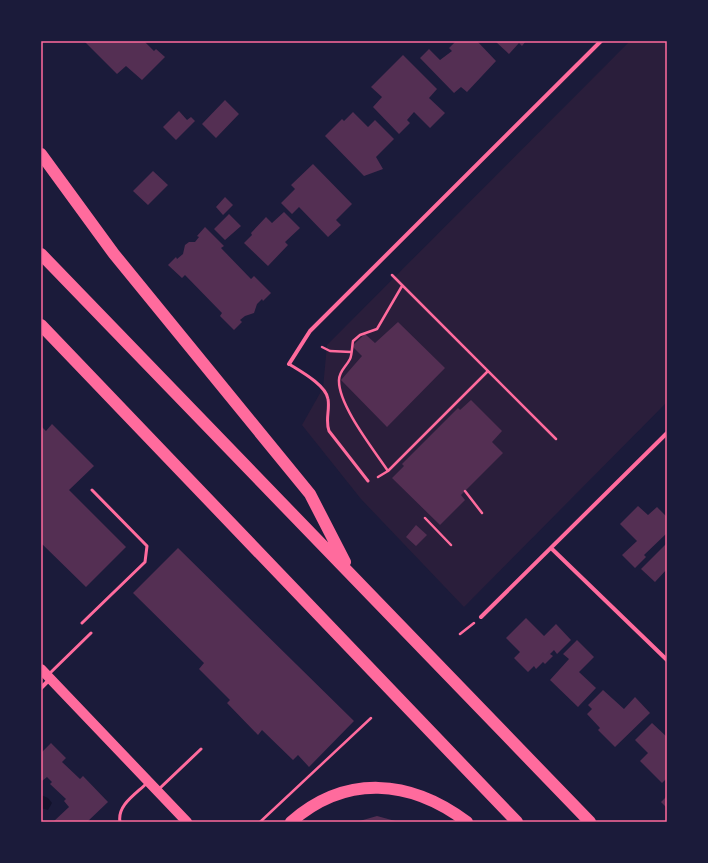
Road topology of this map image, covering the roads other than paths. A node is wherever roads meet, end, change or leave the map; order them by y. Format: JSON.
{"nodes":[{"id":1,"x":601,"y":41,"type":"edge"},
{"id":2,"x":41,"y":154,"type":"edge"},
{"id":3,"x":41,"y":254,"type":"edge"},
{"id":4,"x":41,"y":325,"type":"edge"},
{"id":5,"x":289,"y":364,"type":"joint"},
{"id":6,"x":667,"y":433,"type":"edge"},
{"id":7,"x":368,"y":481,"type":"road end"},
{"id":8,"x":92,"y":490,"type":"dead end"},
{"id":9,"x":551,"y":548,"type":"junction"},
{"id":10,"x":352,"y":574,"type":"junction"},
{"id":11,"x":482,"y":617,"type":"road end"},
{"id":12,"x":82,"y":623,"type":"dead end"},
{"id":13,"x":91,"y":633,"type":"dead end"},
{"id":14,"x":667,"y":660,"type":"edge"},
{"id":15,"x":46,"y":674,"type":"edge"},
{"id":16,"x":41,"y":688,"type":"edge"},
{"id":17,"x":201,"y":749,"type":"dead end"},
{"id":18,"x":148,"y":782,"type":"junction"},
{"id":19,"x":157,"y":790,"type":"junction"},
{"id":20,"x":120,"y":822,"type":"edge"},
{"id":21,"x":186,"y":822,"type":"edge"},
{"id":22,"x":290,"y":822,"type":"edge"},
{"id":23,"x":467,"y":822,"type":"edge"},
{"id":24,"x":517,"y":822,"type":"edge"},
{"id":25,"x":590,"y":822,"type":"edge"}],
"edges":[{"from":1,"to":5,"type":"street"},
{"from":2,"to":10,"type":"highway"},
{"from":3,"to":10,"type":"highway"},
{"from":4,"to":24,"type":"highway"},
{"from":5,"to":7,"type":"lane"},
{"from":6,"to":9,"type":"street"},
{"from":8,"to":12,"type":"lane"},
{"from":9,"to":11,"type":"street"},
{"from":9,"to":14,"type":"street"},
{"from":10,"to":25,"type":"highway"},
{"from":13,"to":15,"type":"lane"},
{"from":15,"to":16,"type":"street"},
{"from":15,"to":18,"type":"main road"},
{"from":17,"to":19,"type":"lane"},
{"from":18,"to":19,"type":"main road"},
{"from":18,"to":20,"type":"lane"},
{"from":19,"to":21,"type":"main road"},
{"from":22,"to":23,"type":"highway"}]}
